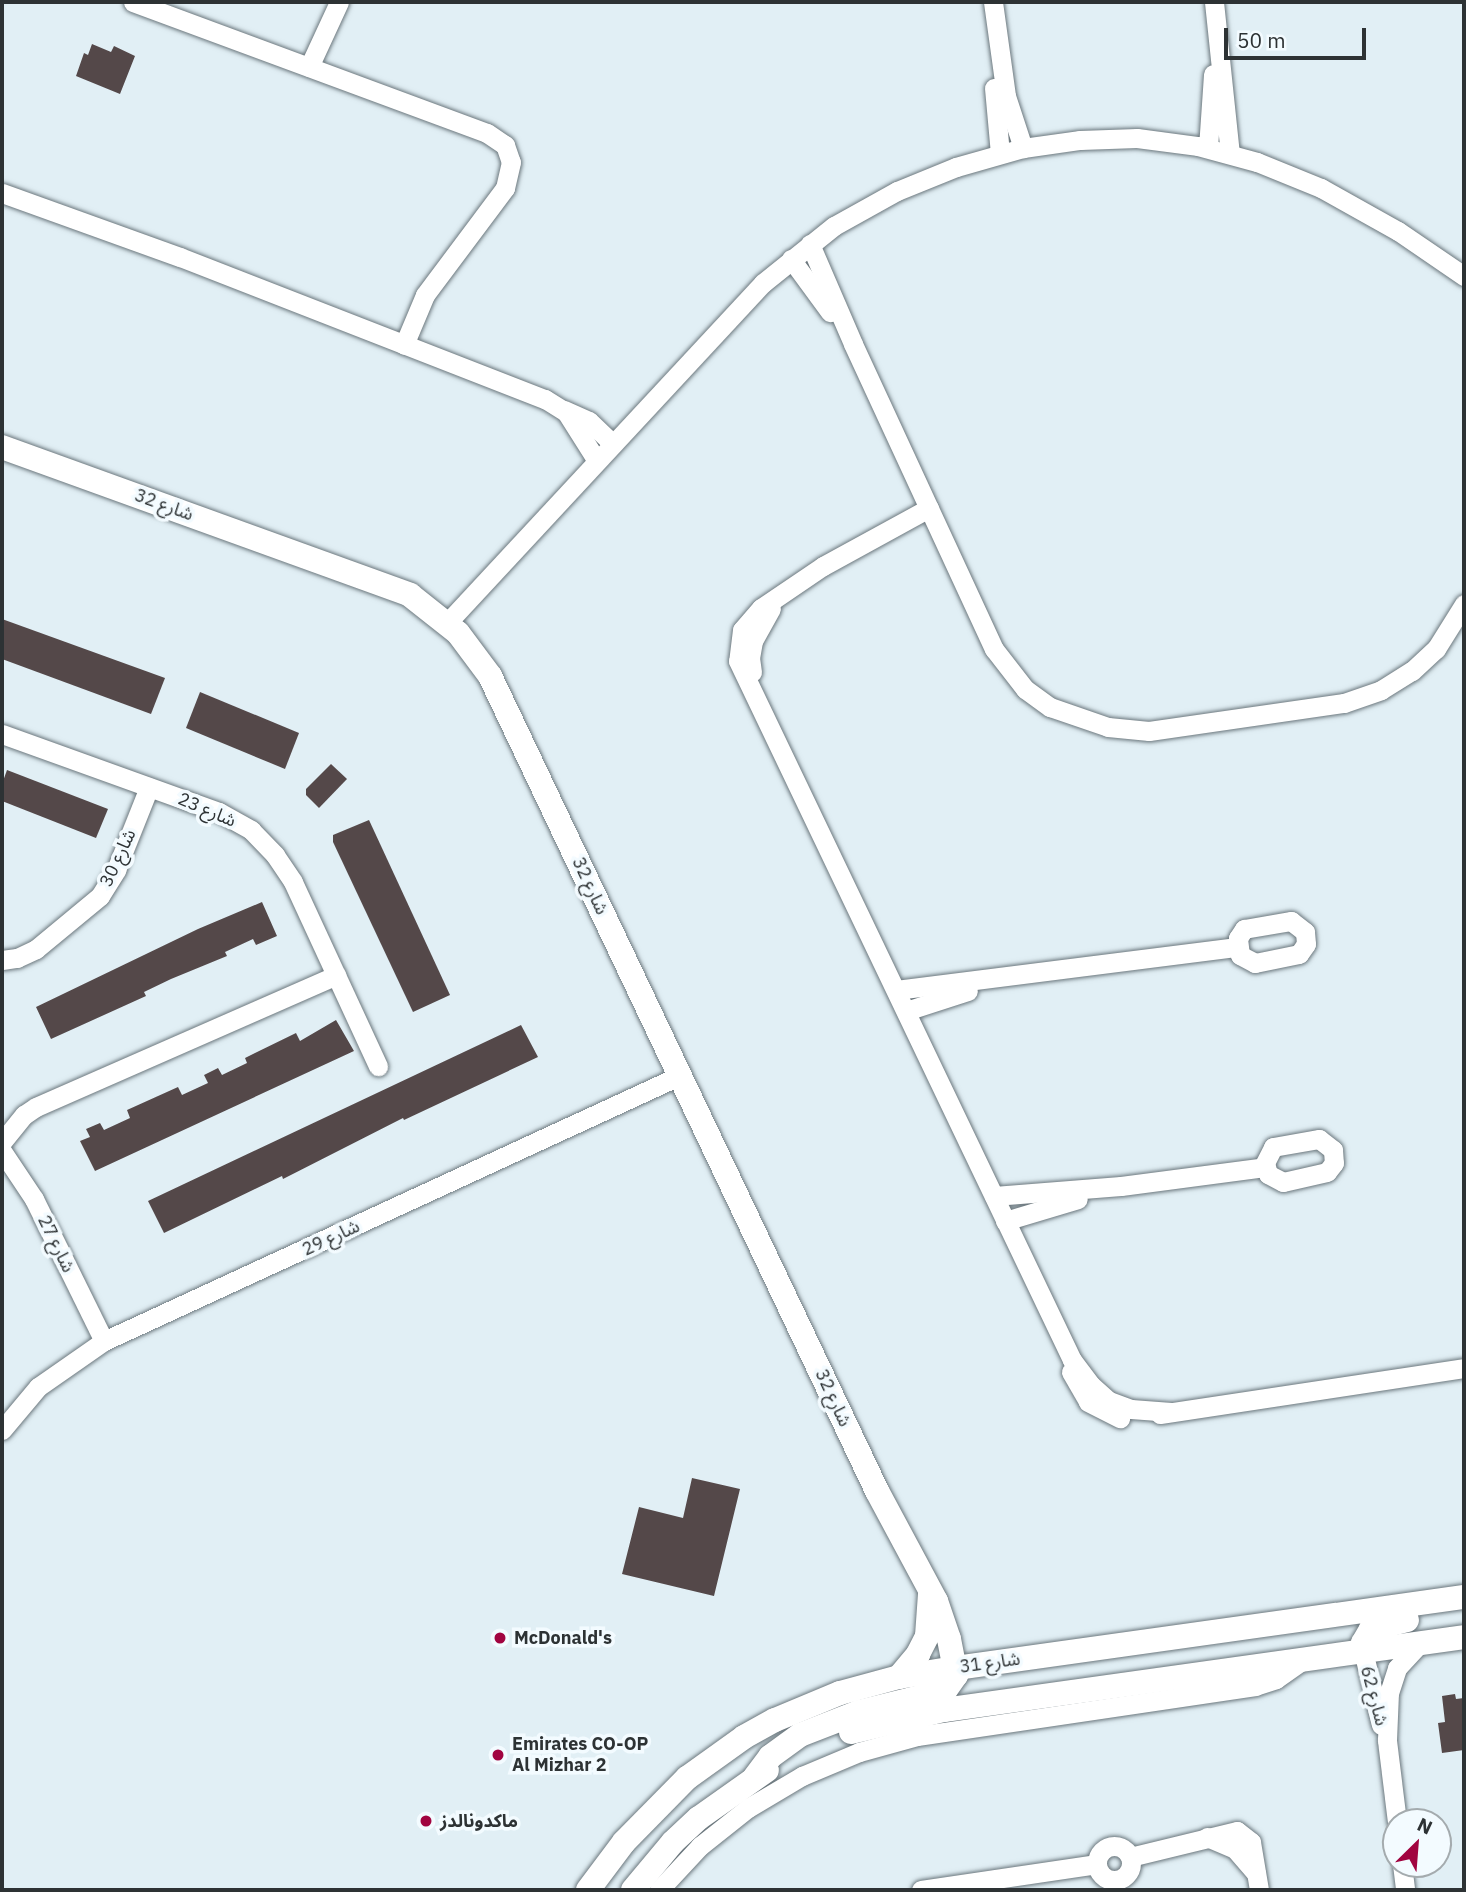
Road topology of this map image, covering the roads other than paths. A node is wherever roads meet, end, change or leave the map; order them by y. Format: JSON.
{"nodes":[{"id":1,"x":133,"y":2,"type":"edge"},
{"id":2,"x":339,"y":2,"type":"edge"},
{"id":3,"x":993,"y":2,"type":"edge"},
{"id":4,"x":1214,"y":2,"type":"edge"},
{"id":5,"x":995,"y":31,"type":"junction"},
{"id":6,"x":1217,"y":41,"type":"junction"},
{"id":7,"x":309,"y":67,"type":"junction"},
{"id":8,"x":1023,"y":148,"type":"junction"},
{"id":9,"x":1208,"y":148,"type":"junction"},
{"id":10,"x":1000,"y":154,"type":"junction"},
{"id":11,"x":1230,"y":154,"type":"junction"},
{"id":12,"x":2,"y":193,"type":"edge"},
{"id":13,"x":810,"y":244,"type":"junction"},
{"id":14,"x":791,"y":259,"type":"junction"},
{"id":15,"x":1464,"y":276,"type":"edge"},
{"id":16,"x":853,"y":344,"type":"junction"},
{"id":17,"x":404,"y":345,"type":"junction"},
{"id":18,"x":565,"y":411,"type":"junction"},
{"id":19,"x":613,"y":444,"type":"junction"},
{"id":20,"x":2,"y":447,"type":"edge"},
{"id":21,"x":597,"y":461,"type":"junction"},
{"id":22,"x":929,"y":508,"type":"junction"},
{"id":23,"x":1464,"y":604,"type":"edge"},
{"id":24,"x":447,"y":623,"type":"junction"},
{"id":25,"x":2,"y":734,"type":"edge"},
{"id":26,"x":149,"y":787,"type":"junction"},
{"id":27,"x":1237,"y":947,"type":"dead end"},
{"id":28,"x":2,"y":960,"type":"edge"},
{"id":29,"x":336,"y":975,"type":"junction"},
{"id":30,"x":1022,"y":976,"type":"junction"},
{"id":31,"x":897,"y":989,"type":"junction"},
{"id":32,"x":906,"y":1011,"type":"junction"},
{"id":33,"x":378,"y":1066,"type":"dead end"},
{"id":34,"x":681,"y":1075,"type":"junction"},
{"id":35,"x":2,"y":1142,"type":"edge"},
{"id":36,"x":2,"y":1151,"type":"edge"},
{"id":37,"x":1265,"y":1167,"type":"dead end"},
{"id":38,"x":1121,"y":1186,"type":"junction"},
{"id":39,"x":994,"y":1196,"type":"junction"},
{"id":40,"x":1005,"y":1221,"type":"junction"},
{"id":41,"x":104,"y":1341,"type":"junction"},
{"id":42,"x":1464,"y":1367,"type":"edge"},
{"id":43,"x":2,"y":1430,"type":"edge"},
{"id":44,"x":930,"y":1590,"type":"junction"},
{"id":45,"x":1464,"y":1600,"type":"edge"},
{"id":46,"x":1464,"y":1637,"type":"edge"},
{"id":47,"x":1420,"y":1643,"type":"junction"},
{"id":48,"x":1363,"y":1651,"type":"junction"},
{"id":49,"x":1303,"y":1660,"type":"junction"},
{"id":50,"x":1006,"y":1661,"type":"junction"},
{"id":51,"x":956,"y":1668,"type":"junction"},
{"id":52,"x":899,"y":1677,"type":"junction"},
{"id":53,"x":1387,"y":1740,"type":"junction"},
{"id":54,"x":755,"y":1777,"type":"junction"},
{"id":55,"x":1395,"y":1808,"type":"edge"},
{"id":56,"x":1130,"y":1857,"type":"junction"},
{"id":57,"x":1097,"y":1864,"type":"junction"},
{"id":58,"x":1259,"y":1883,"type":"edge"},
{"id":59,"x":1120,"y":1885,"type":"edge"},
{"id":60,"x":588,"y":1890,"type":"edge"},
{"id":61,"x":633,"y":1890,"type":"edge"},
{"id":62,"x":659,"y":1890,"type":"edge"},
{"id":63,"x":921,"y":1890,"type":"edge"}],
"edges":[{"from":1,"to":7,"type":"street"},
{"from":2,"to":7,"type":"street"},
{"from":3,"to":5,"type":"street"},
{"from":4,"to":6,"type":"street"},
{"from":5,"to":8,"type":"street"},
{"from":5,"to":10,"type":"street"},
{"from":6,"to":9,"type":"street"},
{"from":6,"to":11,"type":"street"},
{"from":7,"to":17,"type":"street"},
{"from":8,"to":9,"type":"street"},
{"from":8,"to":10,"type":"street"},
{"from":9,"to":11,"type":"street"},
{"from":10,"to":13,"type":"street"},
{"from":11,"to":15,"type":"street"},
{"from":12,"to":17,"type":"street"},
{"from":13,"to":14,"type":"street"},
{"from":13,"to":16,"type":"street"},
{"from":14,"to":16,"type":"street"},
{"from":14,"to":19,"type":"street"},
{"from":16,"to":22,"type":"street"},
{"from":17,"to":18,"type":"street"},
{"from":18,"to":19,"type":"street"},
{"from":18,"to":21,"type":"street"},
{"from":19,"to":21,"type":"street"},
{"from":20,"to":24,"type":"street","name":"شارع 32"},
{"from":21,"to":24,"type":"street"},
{"from":22,"to":23,"type":"street"},
{"from":22,"to":31,"type":"street"},
{"from":24,"to":34,"type":"street","name":"شارع 32"},
{"from":25,"to":26,"type":"street","name":"شارع 23"},
{"from":26,"to":28,"type":"street","name":"شارع 30"},
{"from":26,"to":29,"type":"street","name":"شارع 23"},
{"from":27,"to":30,"type":"street"},
{"from":29,"to":33,"type":"street","name":"شارع 23"},
{"from":29,"to":35,"type":"street"},
{"from":30,"to":31,"type":"street"},
{"from":30,"to":32,"type":"street"},
{"from":31,"to":32,"type":"street"},
{"from":32,"to":39,"type":"street"},
{"from":34,"to":41,"type":"street","name":"شارع 29"},
{"from":34,"to":44,"type":"street","name":"شارع 32"},
{"from":36,"to":41,"type":"street","name":"شارع 27"},
{"from":37,"to":38,"type":"street"},
{"from":38,"to":39,"type":"street"},
{"from":38,"to":40,"type":"street"},
{"from":39,"to":40,"type":"street"},
{"from":40,"to":42,"type":"street"},
{"from":41,"to":43,"type":"street","name":"شارع 29"},
{"from":44,"to":50,"type":"street"},
{"from":44,"to":51,"type":"street","name":"شارع 32"},
{"from":44,"to":52,"type":"street"},
{"from":45,"to":48,"type":"street"},
{"from":45,"to":50,"type":"street","name":"شارع 31"},
{"from":46,"to":47,"type":"street"},
{"from":47,"to":48,"type":"street"},
{"from":47,"to":53,"type":"street","name":"شارع 62"},
{"from":48,"to":49,"type":"street"},
{"from":48,"to":53,"type":"street","name":"شارع 62"},
{"from":49,"to":54,"type":"street"},
{"from":49,"to":62,"type":"street"},
{"from":50,"to":51,"type":"street","name":"شارع 31"},
{"from":51,"to":52,"type":"street","name":"شارع 31"},
{"from":51,"to":54,"type":"street"},
{"from":52,"to":60,"type":"street","name":"شارع 31"},
{"from":53,"to":55,"type":"street","name":"شارع 62"},
{"from":54,"to":61,"type":"street"},
{"from":56,"to":57,"type":"street"},
{"from":56,"to":58,"type":"street"},
{"from":56,"to":59,"type":"street"},
{"from":57,"to":59,"type":"street"},
{"from":57,"to":63,"type":"street"}]}
